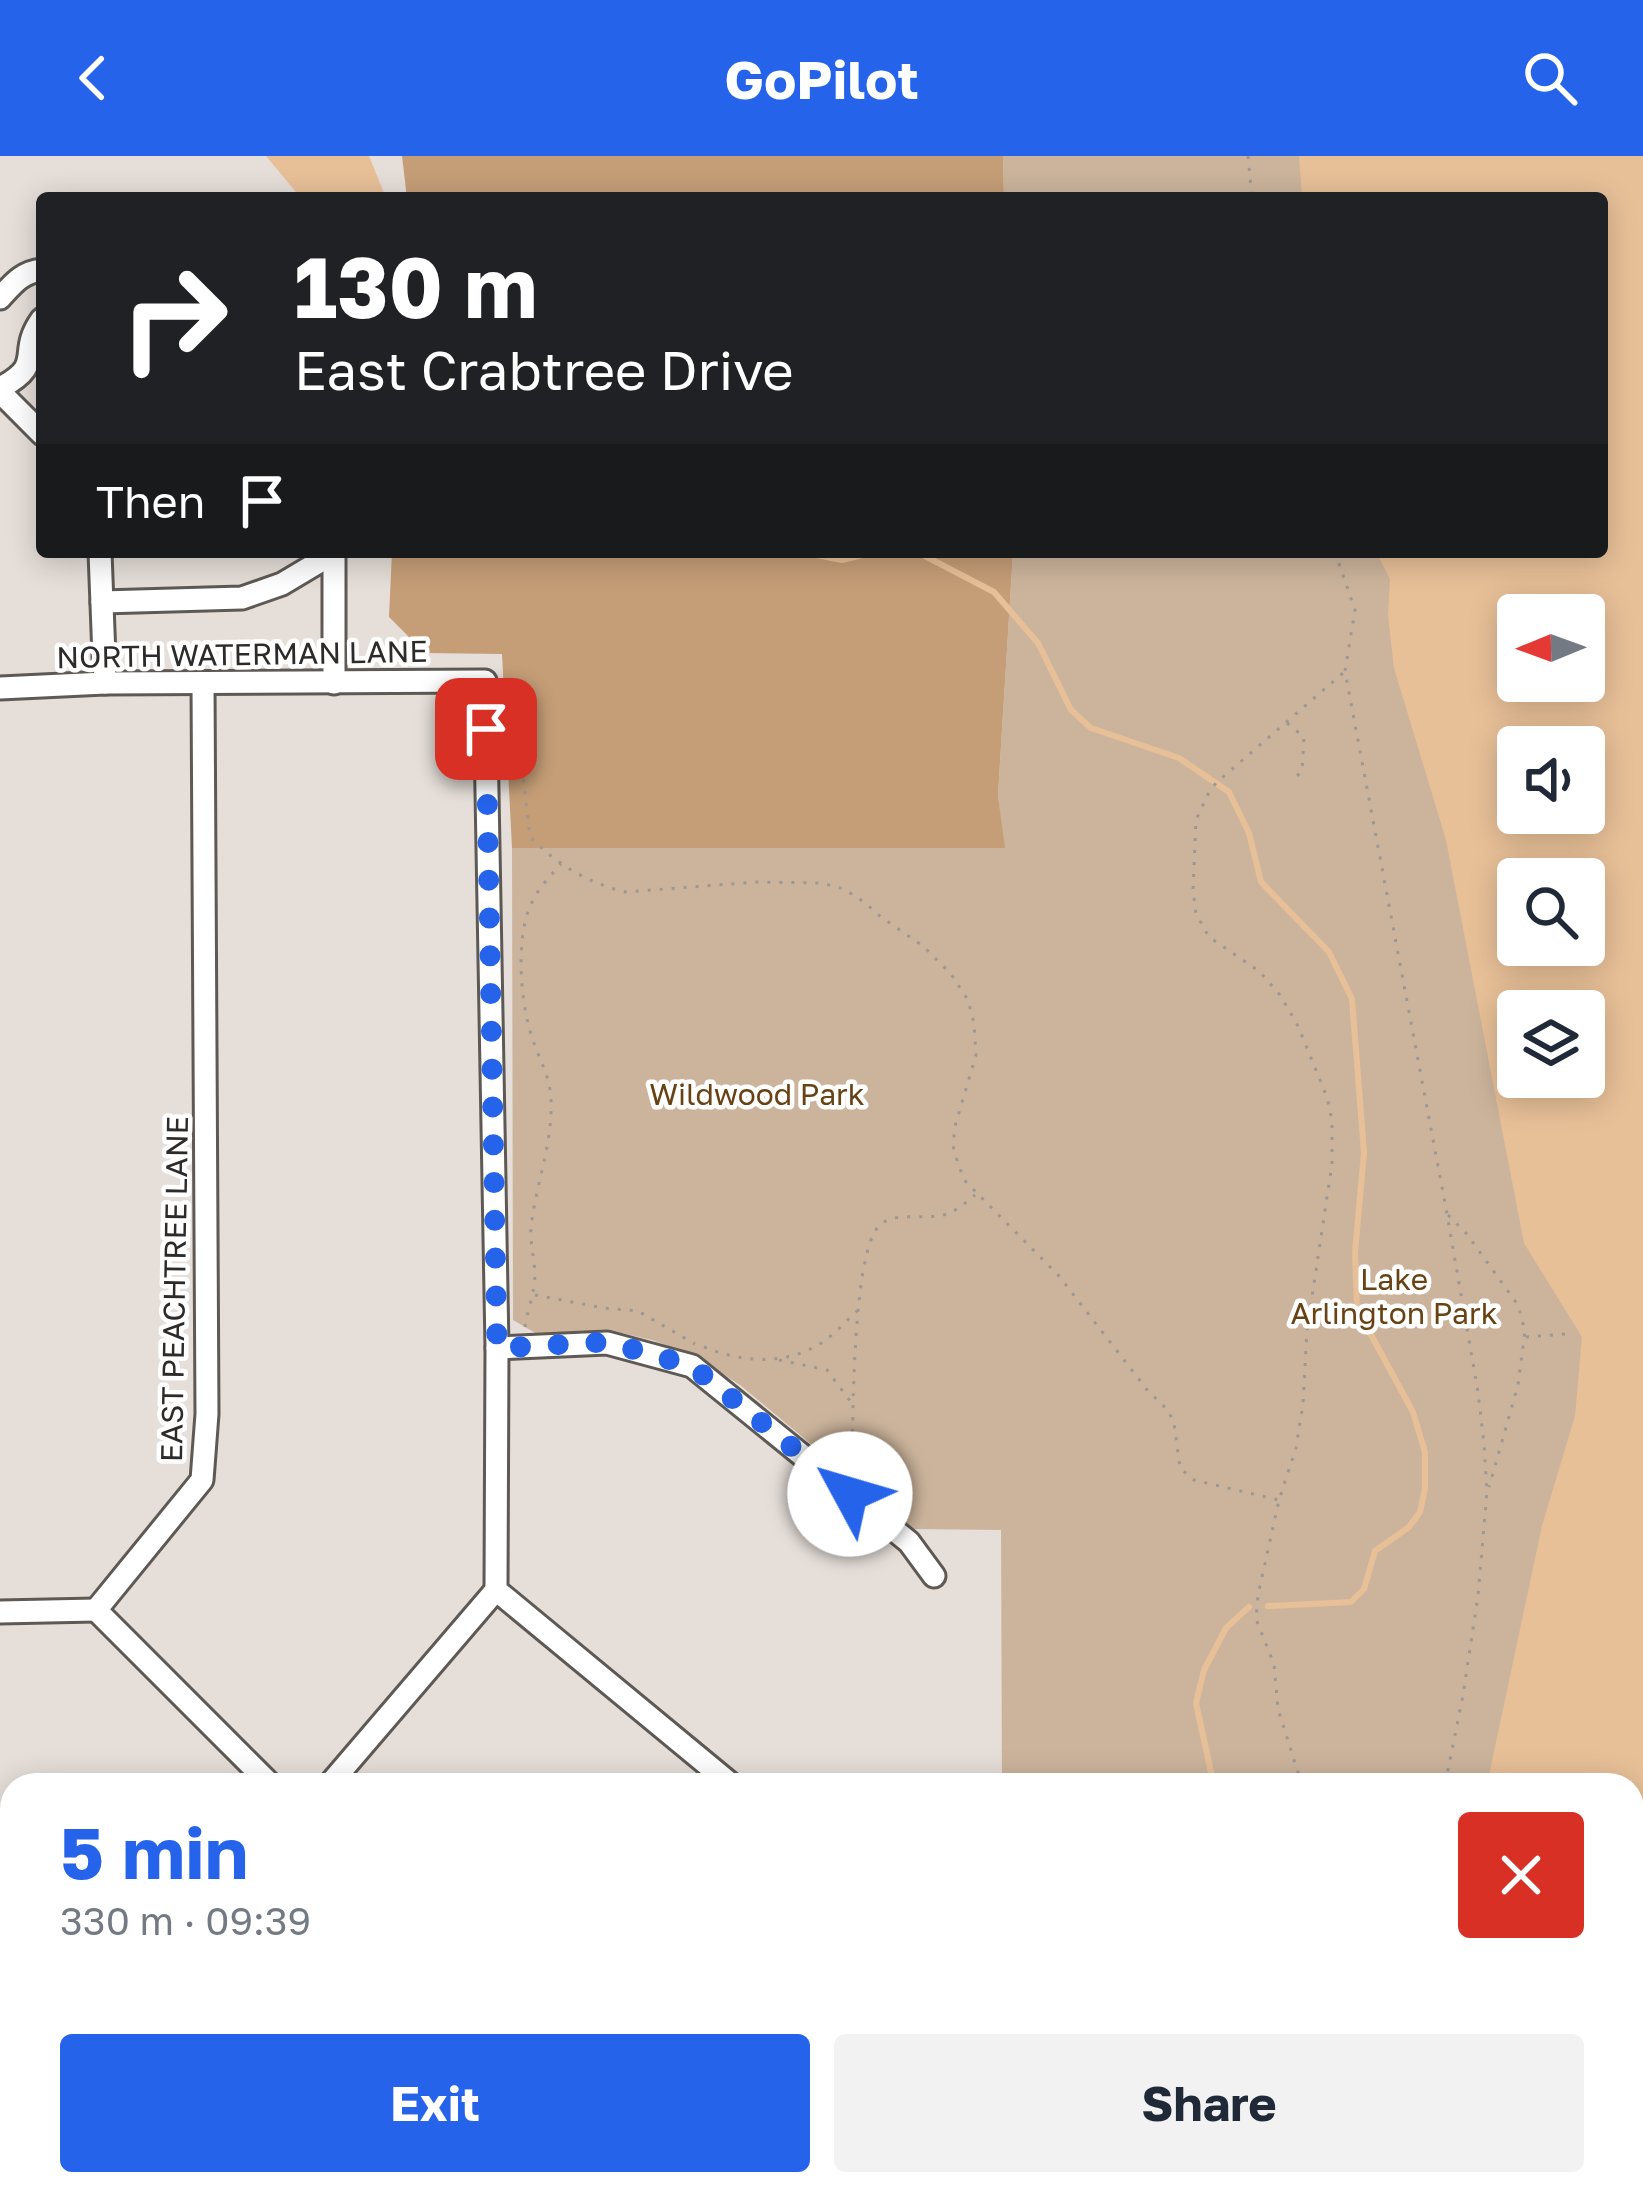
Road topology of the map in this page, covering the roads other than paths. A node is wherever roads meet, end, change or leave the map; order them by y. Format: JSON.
{"nodes":[{"id":1,"x":36,"y":271,"type":"edge"},
{"id":2,"x":0,"y":298,"type":"edge"},
{"id":3,"x":36,"y":330,"type":"edge"},
{"id":4,"x":0,"y":390,"type":"edge"},
{"id":5,"x":36,"y":428,"type":"edge"},
{"id":6,"x":100,"y":558,"type":"edge"},
{"id":7,"x":324,"y":558,"type":"edge"},
{"id":8,"x":334,"y":558,"type":"edge"},
{"id":9,"x":102,"y":602,"type":"junction"},
{"id":10,"x":334,"y":682,"type":"junction"},
{"id":11,"x":105,"y":683,"type":"junction"},
{"id":12,"x":203,"y":684,"type":"junction"},
{"id":13,"x":0,"y":688,"type":"edge"},
{"id":14,"x":497,"y":1348,"type":"junction"},
{"id":15,"x":934,"y":1576,"type":"dead end"},
{"id":16,"x":496,"y":1590,"type":"junction"},
{"id":17,"x":96,"y":1610,"type":"junction"},
{"id":18,"x":0,"y":1612,"type":"edge"},
{"id":19,"x":259,"y":1773,"type":"edge"},
{"id":20,"x":339,"y":1773,"type":"edge"},
{"id":21,"x":717,"y":1773,"type":"edge"}],
"edges":[{"from":1,"to":2,"type":"street"},
{"from":3,"to":4,"type":"street"},
{"from":4,"to":5,"type":"street"},
{"from":6,"to":9,"type":"street"},
{"from":7,"to":9,"type":"street"},
{"from":8,"to":10,"type":"street"},
{"from":9,"to":11,"type":"street"},
{"from":10,"to":12,"type":"street","name":"NORTH WATERMAN LANE"},
{"from":10,"to":14,"type":"street","name":"NORTH WATERMAN LANE"},
{"from":11,"to":12,"type":"street","name":"NORTH WATERMAN LANE"},
{"from":11,"to":13,"type":"street","name":"NORTH WATERMAN LANE"},
{"from":12,"to":17,"type":"street","name":"EAST PEACHTREE LANE"},
{"from":14,"to":15,"type":"street"},
{"from":14,"to":16,"type":"street"},
{"from":16,"to":20,"type":"street"},
{"from":16,"to":21,"type":"street"},
{"from":17,"to":18,"type":"street"},
{"from":17,"to":19,"type":"street"}]}
